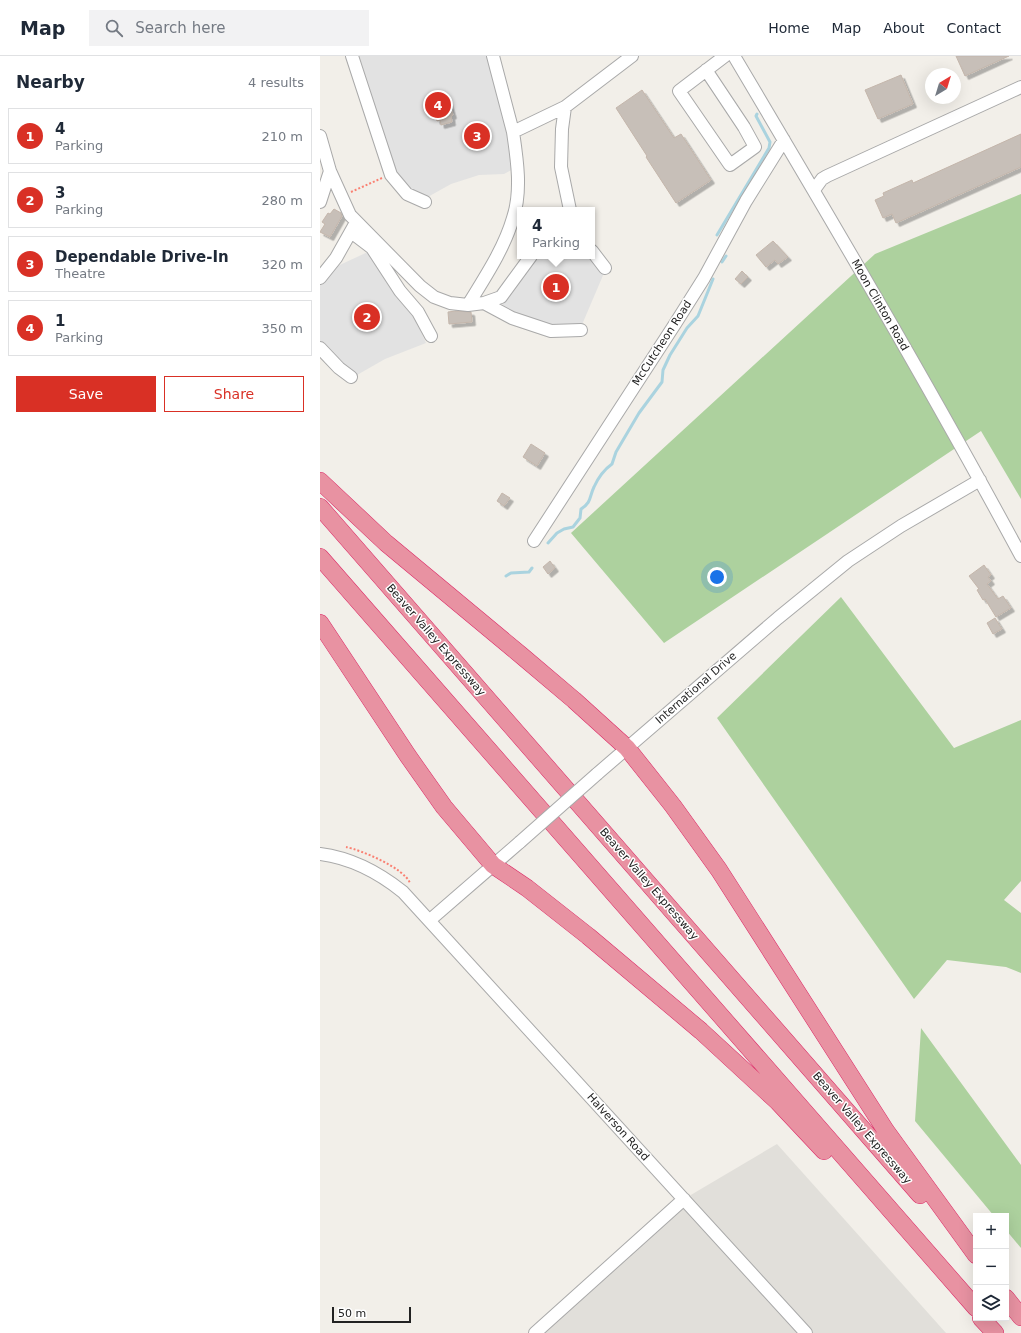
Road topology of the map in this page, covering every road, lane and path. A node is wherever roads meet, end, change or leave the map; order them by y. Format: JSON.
{"nodes":[{"id":1,"x":352,"y":56,"type":"edge"},
{"id":2,"x":493,"y":56,"type":"edge"},
{"id":3,"x":632,"y":56,"type":"edge"},
{"id":4,"x":725,"y":56,"type":"edge"},
{"id":5,"x":734,"y":56,"type":"edge"},
{"id":6,"x":706,"y":70,"type":"junction"},
{"id":7,"x":1021,"y":86,"type":"edge"},
{"id":8,"x":566,"y":107,"type":"junction"},
{"id":9,"x":514,"y":132,"type":"junction"},
{"id":10,"x":320,"y":136,"type":"edge"},
{"id":11,"x":784,"y":140,"type":"junction"},
{"id":12,"x":330,"y":171,"type":"junction"},
{"id":13,"x":391,"y":175,"type":"junction"},
{"id":14,"x":814,"y":190,"type":"junction"},
{"id":15,"x":341,"y":196,"type":"junction"},
{"id":16,"x":320,"y":202,"type":"edge"},
{"id":17,"x":425,"y":202,"type":"dead end"},
{"id":18,"x":569,"y":207,"type":"edge"},
{"id":19,"x":354,"y":227,"type":"junction"},
{"id":20,"x":595,"y":255,"type":"edge"},
{"id":21,"x":529,"y":259,"type":"edge"},
{"id":22,"x":605,"y":268,"type":"dead end"},
{"id":23,"x":320,"y":278,"type":"edge"},
{"id":24,"x":434,"y":297,"type":"junction"},
{"id":25,"x":484,"y":303,"type":"junction"},
{"id":26,"x":468,"y":305,"type":"junction"},
{"id":27,"x":418,"y":312,"type":"junction"},
{"id":28,"x":581,"y":330,"type":"dead end"},
{"id":29,"x":431,"y":336,"type":"dead end"},
{"id":30,"x":320,"y":348,"type":"edge"},
{"id":31,"x":351,"y":376,"type":"dead end"},
{"id":32,"x":980,"y":480,"type":"junction"},
{"id":33,"x":320,"y":481,"type":"edge"},
{"id":34,"x":320,"y":506,"type":"edge"},
{"id":35,"x":534,"y":541,"type":"dead end"},
{"id":36,"x":1021,"y":556,"type":"edge"},
{"id":37,"x":320,"y":557,"type":"edge"},
{"id":38,"x":320,"y":623,"type":"edge"},
{"id":39,"x":627,"y":748,"type":"junction"},
{"id":40,"x":320,"y":854,"type":"edge"},
{"id":41,"x":493,"y":865,"type":"junction"},
{"id":42,"x":430,"y":920,"type":"junction"},
{"id":43,"x":684,"y":1199,"type":"junction"},
{"id":44,"x":973,"y":1251,"type":"edge"},
{"id":45,"x":973,"y":1258,"type":"edge"},
{"id":46,"x":1009,"y":1301,"type":"edge"},
{"id":47,"x":973,"y":1305,"type":"edge"},
{"id":48,"x":973,"y":1309,"type":"edge"},
{"id":49,"x":1019,"y":1315,"type":"edge"},
{"id":50,"x":984,"y":1321,"type":"edge"},
{"id":51,"x":987,"y":1321,"type":"edge"},
{"id":52,"x":535,"y":1333,"type":"edge"},
{"id":53,"x":806,"y":1333,"type":"edge"},
{"id":54,"x":996,"y":1333,"type":"edge"}],
"edges":[{"from":1,"to":13,"type":"street"},
{"from":2,"to":9,"type":"street"},
{"from":3,"to":8,"type":"street"},
{"from":4,"to":6,"type":"street"},
{"from":5,"to":11,"type":"street","name":"Moon Clinton Road"},
{"from":6,"to":6,"type":"street"},
{"from":7,"to":14,"type":"street"},
{"from":8,"to":9,"type":"street"},
{"from":8,"to":18,"type":"street"},
{"from":9,"to":26,"type":"street"},
{"from":10,"to":12,"type":"street"},
{"from":11,"to":14,"type":"street","name":"Moon Clinton Road"},
{"from":11,"to":35,"type":"street","name":"McCutcheon Road"},
{"from":12,"to":15,"type":"street"},
{"from":12,"to":16,"type":"street"},
{"from":13,"to":15,"type":"path"},
{"from":13,"to":17,"type":"street"},
{"from":14,"to":32,"type":"street","name":"Moon Clinton Road"},
{"from":15,"to":19,"type":"street"},
{"from":19,"to":23,"type":"street"},
{"from":19,"to":24,"type":"street"},
{"from":19,"to":27,"type":"street"},
{"from":20,"to":22,"type":"street"},
{"from":21,"to":25,"type":"street"},
{"from":24,"to":26,"type":"street"},
{"from":24,"to":27,"type":"street"},
{"from":25,"to":26,"type":"street"},
{"from":25,"to":28,"type":"street"},
{"from":27,"to":29,"type":"street"},
{"from":30,"to":31,"type":"street"},
{"from":32,"to":36,"type":"street","name":"Moon Clinton Road"},
{"from":32,"to":39,"type":"street","name":"International Drive"},
{"from":33,"to":39,"type":"highway"},
{"from":34,"to":45,"type":"highway","name":"Beaver Valley Expressway"},
{"from":37,"to":47,"type":"highway"},
{"from":38,"to":41,"type":"highway"},
{"from":39,"to":41,"type":"street","name":"International Drive","bridge":true},
{"from":39,"to":44,"type":"highway"},
{"from":40,"to":42,"type":"street","name":"Halverson Road"},
{"from":41,"to":42,"type":"street","name":"International Drive"},
{"from":41,"to":48,"type":"highway"},
{"from":42,"to":43,"type":"street","name":"Halverson Road"},
{"from":43,"to":52,"type":"street"},
{"from":43,"to":53,"type":"street","name":"Halverson Road"},
{"from":46,"to":49,"type":"highway"},
{"from":50,"to":54,"type":"highway"},
{"from":51,"to":54,"type":"highway"}]}
